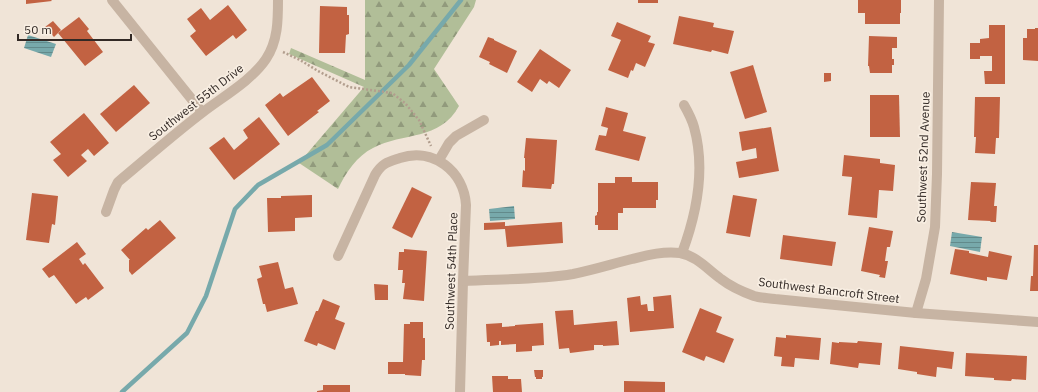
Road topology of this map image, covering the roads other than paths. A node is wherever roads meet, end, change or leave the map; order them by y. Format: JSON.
{"nodes":[{"id":1,"x":112,"y":0,"type":"edge"},
{"id":2,"x":278,"y":0,"type":"edge"},
{"id":3,"x":939,"y":0,"type":"edge"},
{"id":4,"x":684,"y":105,"type":"dead end"},
{"id":5,"x":202,"y":112,"type":"junction"},
{"id":6,"x":484,"y":120,"type":"dead end"},
{"id":7,"x":439,"y":160,"type":"junction"},
{"id":8,"x":106,"y":212,"type":"dead end"},
{"id":9,"x":682,"y":253,"type":"junction"},
{"id":10,"x":338,"y":256,"type":"dead end"},
{"id":11,"x":463,"y":281,"type":"junction"},
{"id":12,"x":916,"y":313,"type":"junction"},
{"id":13,"x":1038,"y":322,"type":"edge"},
{"id":14,"x":460,"y":392,"type":"edge"}],
"edges":[{"from":1,"to":5,"type":"street"},
{"from":2,"to":5,"type":"street","name":"Southwest 55th Drive"},
{"from":3,"to":12,"type":"street","name":"Southwest 52nd Avenue"},
{"from":4,"to":9,"type":"street"},
{"from":5,"to":8,"type":"street","name":"Southwest 55th Drive"},
{"from":6,"to":7,"type":"street"},
{"from":7,"to":10,"type":"street","name":"Southwest 54th Place"},
{"from":7,"to":11,"type":"street","name":"Southwest 54th Place"},
{"from":9,"to":11,"type":"street","name":"Southwest Bancroft Street"},
{"from":9,"to":12,"type":"street","name":"Southwest Bancroft Street"},
{"from":11,"to":14,"type":"street","name":"Southwest 54th Place"},
{"from":12,"to":13,"type":"street","name":"Southwest Bancroft Street"}]}
